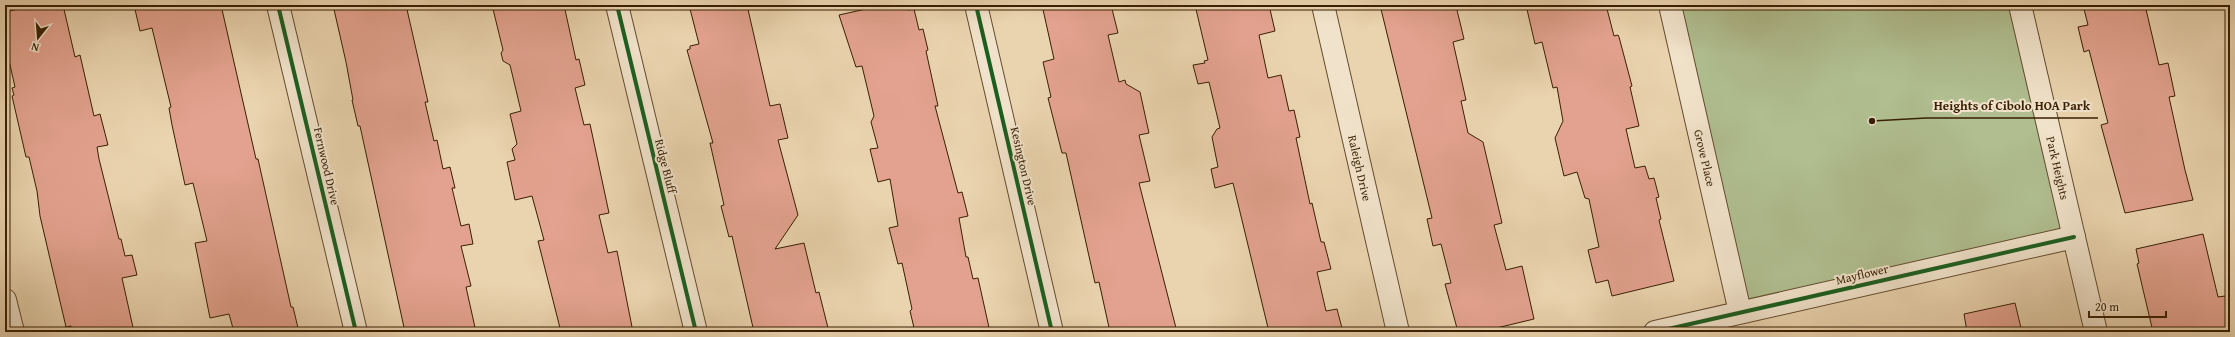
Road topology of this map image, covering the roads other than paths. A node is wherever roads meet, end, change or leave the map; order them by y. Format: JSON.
{"nodes":[{"id":1,"x":278,"y":5,"type":"edge"},
{"id":2,"x":617,"y":5,"type":"edge"},
{"id":3,"x":976,"y":5,"type":"edge"},
{"id":4,"x":1323,"y":5,"type":"edge"},
{"id":5,"x":1670,"y":5,"type":"edge"},
{"id":6,"x":2020,"y":5,"type":"edge"},
{"id":7,"x":2074,"y":237,"type":"junction"},
{"id":8,"x":5,"y":300,"type":"edge"},
{"id":9,"x":1740,"y":312,"type":"junction"},
{"id":10,"x":12,"y":332,"type":"edge"},
{"id":11,"x":356,"y":332,"type":"edge"},
{"id":12,"x":696,"y":332,"type":"edge"},
{"id":13,"x":1052,"y":332,"type":"edge"},
{"id":14,"x":1398,"y":332,"type":"edge"},
{"id":15,"x":1655,"y":332,"type":"edge"},
{"id":16,"x":2096,"y":332,"type":"edge"}],
"edges":[{"from":1,"to":11,"type":"street","name":"Fernwood Drive"},
{"from":2,"to":12,"type":"street","name":"Ridge Bluff"},
{"from":3,"to":13,"type":"street","name":"Kesington Drive"},
{"from":4,"to":14,"type":"street","name":"Raleigh Drive"},
{"from":5,"to":9,"type":"street","name":"Grove Place"},
{"from":6,"to":7,"type":"street","name":"Park Heights"},
{"from":7,"to":9,"type":"street","name":"Mayflower"},
{"from":7,"to":16,"type":"street","name":"Park Heights"},
{"from":8,"to":10,"type":"street"},
{"from":9,"to":15,"type":"street","name":"Mayflower"}]}
